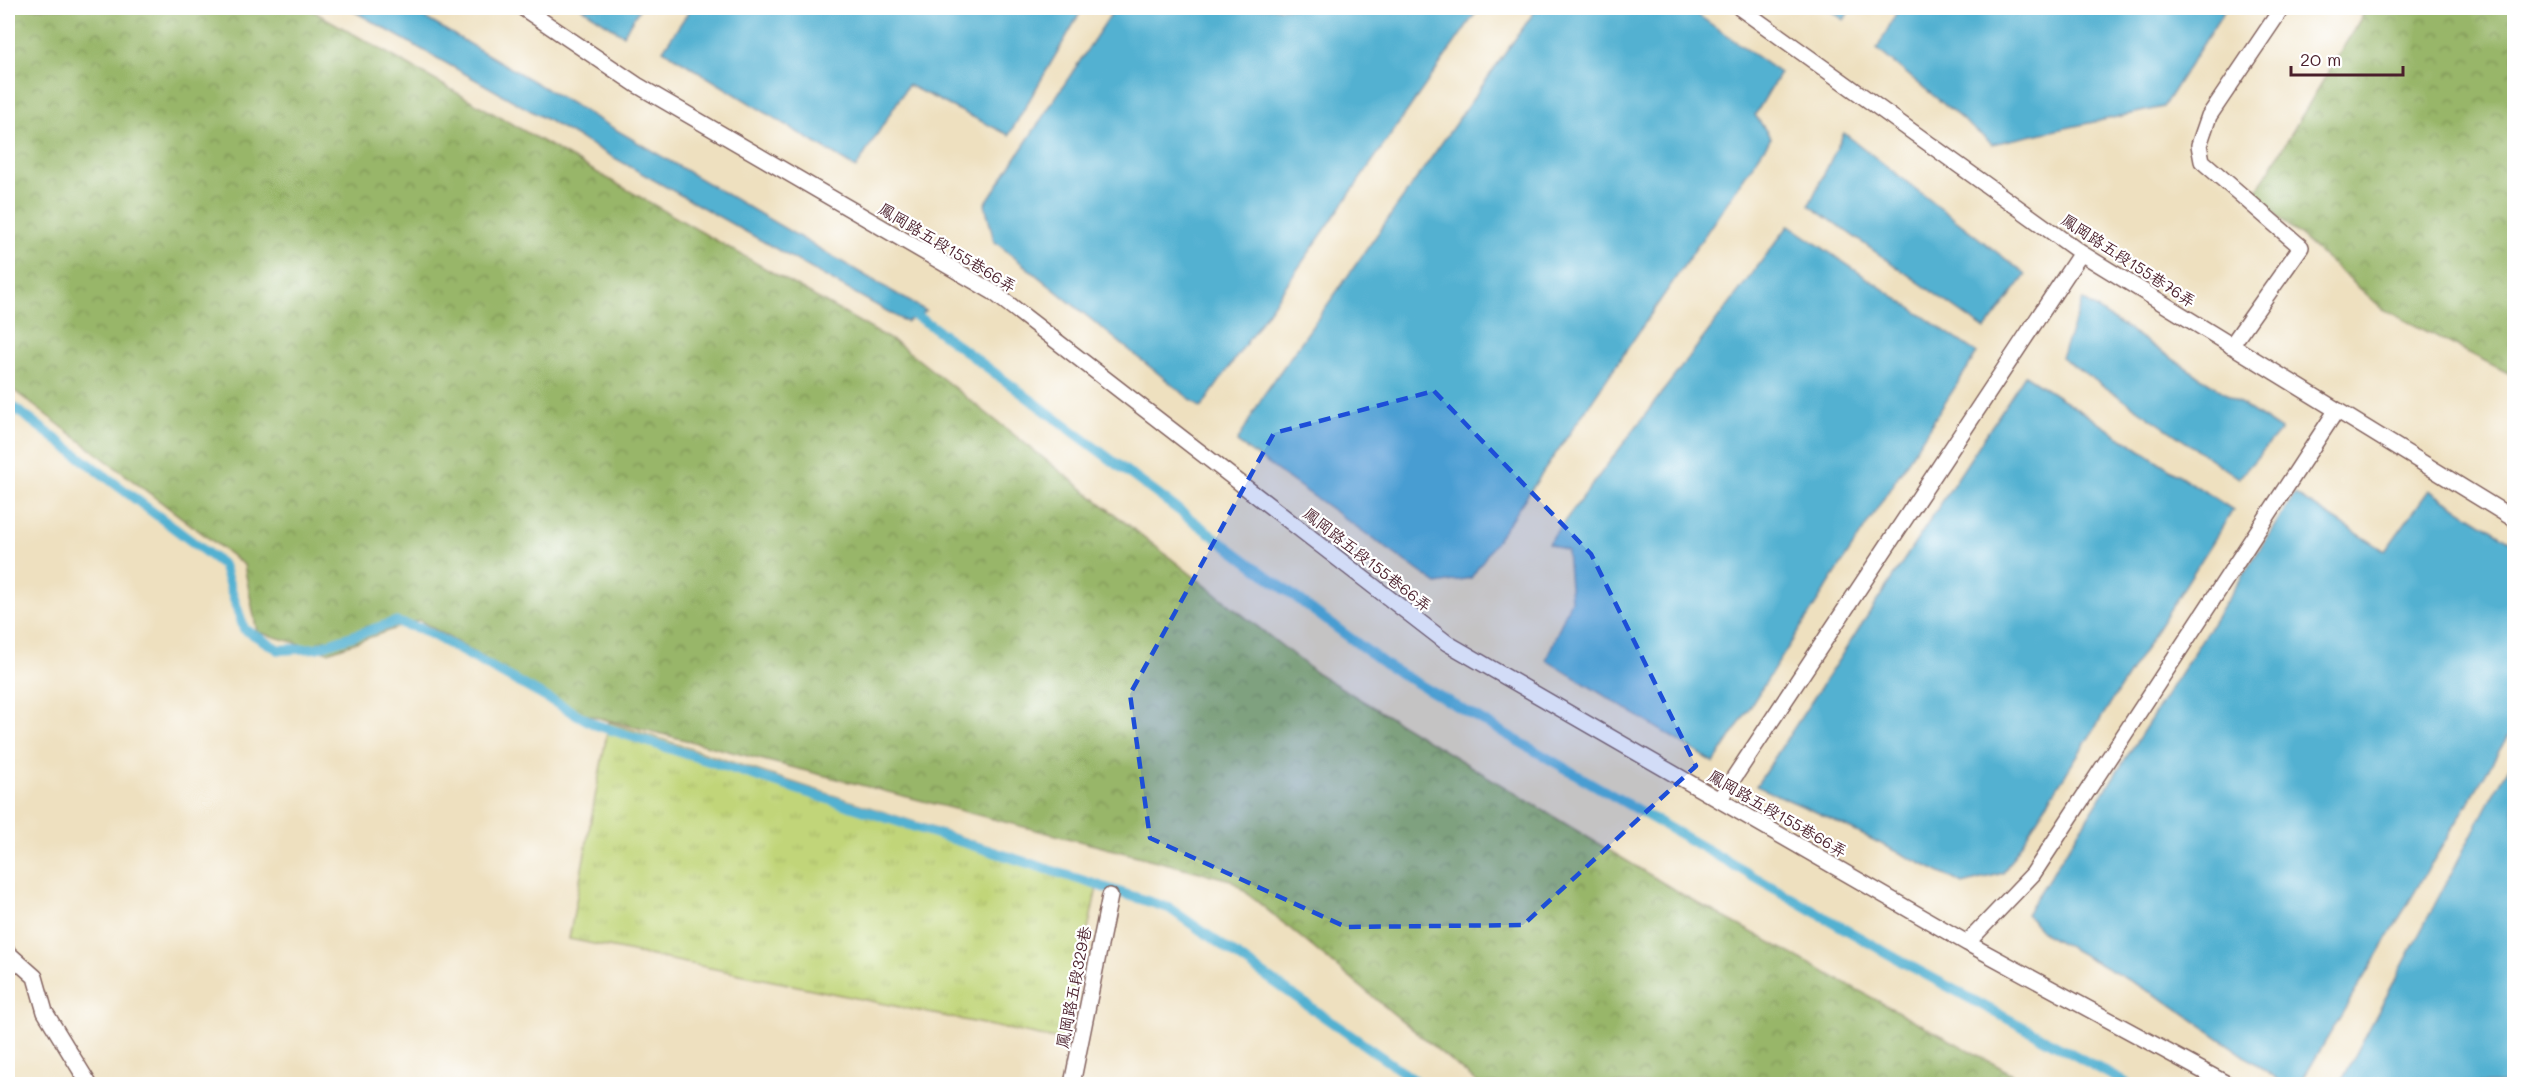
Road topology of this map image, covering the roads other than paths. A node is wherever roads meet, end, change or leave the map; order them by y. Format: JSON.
{"nodes":[{"id":1,"x":523,"y":8,"type":"edge"},
{"id":2,"x":1740,"y":8,"type":"edge"},
{"id":3,"x":2282,"y":8,"type":"edge"},
{"id":4,"x":2080,"y":253,"type":"junction"},
{"id":5,"x":2231,"y":346,"type":"junction"},
{"id":6,"x":2336,"y":411,"type":"junction"},
{"id":7,"x":2514,"y":519,"type":"edge"},
{"id":8,"x":1719,"y":800,"type":"junction"},
{"id":9,"x":1110,"y":896,"type":"dead end"},
{"id":10,"x":1967,"y":943,"type":"junction"},
{"id":11,"x":8,"y":953,"type":"edge"},
{"id":12,"x":89,"y":1084,"type":"edge"},
{"id":13,"x":1072,"y":1084,"type":"edge"},
{"id":14,"x":2227,"y":1084,"type":"edge"}],
"edges":[{"from":1,"to":8,"type":"lane","name":"鳳岡路五段155巷66弄"},
{"from":2,"to":4,"type":"lane","name":"鳳岡路五段155巷76弄"},
{"from":3,"to":5,"type":"lane"},
{"from":4,"to":5,"type":"lane","name":"鳳岡路五段155巷76弄"},
{"from":4,"to":8,"type":"lane"},
{"from":5,"to":6,"type":"lane","name":"鳳岡路五段155巷76弄"},
{"from":6,"to":7,"type":"lane","name":"鳳岡路五段155巷76弄"},
{"from":6,"to":10,"type":"lane"},
{"from":8,"to":10,"type":"lane","name":"鳳岡路五段155巷66弄"},
{"from":9,"to":13,"type":"lane","name":"鳳岡路五段329巷"},
{"from":10,"to":14,"type":"lane","name":"鳳岡路五段155巷66弄"},
{"from":11,"to":12,"type":"lane"}]}
